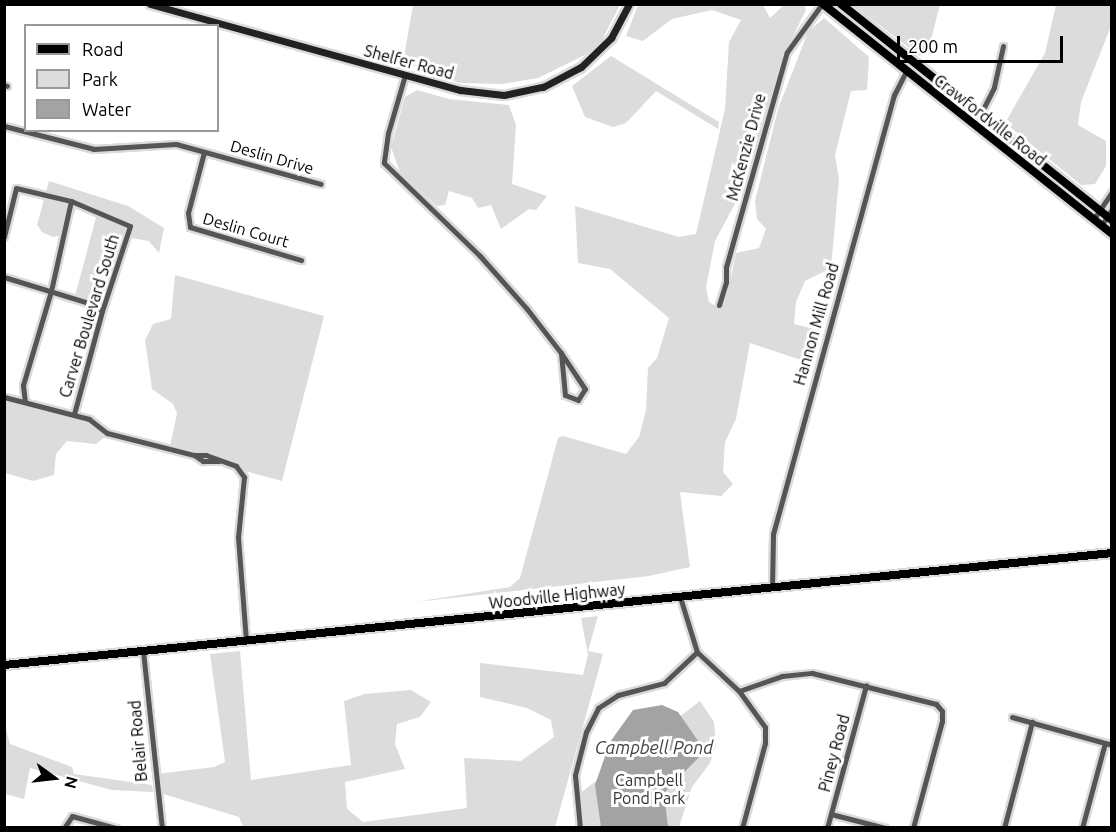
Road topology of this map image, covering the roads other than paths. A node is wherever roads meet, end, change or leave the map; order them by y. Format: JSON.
{"nodes":[{"id":1,"x":150,"y":4,"type":"edge"},
{"id":2,"x":629,"y":4,"type":"edge"},
{"id":3,"x":823,"y":4,"type":"edge"},
{"id":4,"x":841,"y":4,"type":"edge"},
{"id":5,"x":1003,"y":46,"type":"dead end"},
{"id":6,"x":903,"y":54,"type":"junction"},
{"id":7,"x":906,"y":71,"type":"junction"},
{"id":8,"x":927,"y":74,"type":"junction"},
{"id":9,"x":405,"y":75,"type":"junction"},
{"id":10,"x":980,"y":115,"type":"junction"},
{"id":11,"x":4,"y":126,"type":"edge"},
{"id":12,"x":24,"y":131,"type":"edge"},
{"id":13,"x":27,"y":132,"type":"edge"},
{"id":14,"x":999,"y":145,"type":"junction"},
{"id":15,"x":1025,"y":151,"type":"junction"},
{"id":16,"x":204,"y":152,"type":"junction"},
{"id":17,"x":1030,"y":169,"type":"junction"},
{"id":18,"x":1056,"y":176,"type":"junction"},
{"id":19,"x":321,"y":184,"type":"dead end"},
{"id":20,"x":1112,"y":192,"type":"edge"},
{"id":21,"x":71,"y":201,"type":"junction"},
{"id":22,"x":1099,"y":211,"type":"junction"},
{"id":23,"x":1110,"y":215,"type":"edge"},
{"id":24,"x":1093,"y":220,"type":"junction"},
{"id":25,"x":1101,"y":226,"type":"junction"},
{"id":26,"x":1112,"y":234,"type":"edge"},
{"id":27,"x":4,"y":237,"type":"edge"},
{"id":28,"x":301,"y":260,"type":"dead end"},
{"id":29,"x":4,"y":277,"type":"edge"},
{"id":30,"x":51,"y":291,"type":"junction"},
{"id":31,"x":719,"y":305,"type":"dead end"},
{"id":32,"x":102,"y":311,"type":"junction"},
{"id":33,"x":561,"y":353,"type":"junction"},
{"id":34,"x":4,"y":397,"type":"edge"},
{"id":35,"x":25,"y":402,"type":"junction"},
{"id":36,"x":74,"y":414,"type":"junction"},
{"id":37,"x":1112,"y":553,"type":"edge"},
{"id":38,"x":772,"y":588,"type":"junction"},
{"id":39,"x":680,"y":597,"type":"junction"},
{"id":40,"x":246,"y":641,"type":"junction"},
{"id":41,"x":143,"y":651,"type":"junction"},
{"id":42,"x":697,"y":652,"type":"junction"},
{"id":43,"x":4,"y":665,"type":"edge"},
{"id":44,"x":866,"y":685,"type":"junction"},
{"id":45,"x":739,"y":691,"type":"junction"},
{"id":46,"x":1012,"y":717,"type":"dead end"},
{"id":47,"x":1032,"y":722,"type":"junction"},
{"id":48,"x":1108,"y":744,"type":"edge"},
{"id":49,"x":831,"y":814,"type":"junction"},
{"id":50,"x":64,"y":828,"type":"edge"},
{"id":51,"x":116,"y":828,"type":"edge"},
{"id":52,"x":162,"y":828,"type":"edge"},
{"id":53,"x":580,"y":828,"type":"edge"},
{"id":54,"x":742,"y":828,"type":"edge"},
{"id":55,"x":827,"y":828,"type":"edge"},
{"id":56,"x":885,"y":828,"type":"edge"},
{"id":57,"x":913,"y":828,"type":"edge"},
{"id":58,"x":1004,"y":828,"type":"edge"},
{"id":59,"x":1082,"y":828,"type":"edge"}],
"edges":[{"from":1,"to":9,"type":"street","name":"Shelfer Road"},
{"from":2,"to":9,"type":"street","name":"Shelfer Road"},
{"from":3,"to":7,"type":"main road","name":"Crawfordville Road"},
{"from":3,"to":31,"type":"street","name":"McKenzie Drive"},
{"from":4,"to":6,"type":"main road","name":"Crawfordville Road"},
{"from":5,"to":10,"type":"street"},
{"from":6,"to":7,"type":"main road"},
{"from":6,"to":8,"type":"main road","name":"Crawfordville Road"},
{"from":7,"to":8,"type":"main road"},
{"from":7,"to":14,"type":"main road","name":"Crawfordville Road"},
{"from":7,"to":38,"type":"street","name":"Hannon Mill Road"},
{"from":8,"to":10,"type":"main road","name":"Crawfordville Road"},
{"from":9,"to":33,"type":"street"},
{"from":10,"to":15,"type":"main road","name":"Crawfordville Road"},
{"from":11,"to":12,"type":"street","name":"Deslin Drive"},
{"from":13,"to":16,"type":"street","name":"Deslin Drive"},
{"from":14,"to":15,"type":"main road"},
{"from":14,"to":17,"type":"main road","name":"Crawfordville Road"},
{"from":15,"to":18,"type":"main road","name":"Crawfordville Road"},
{"from":16,"to":19,"type":"street","name":"Deslin Drive"},
{"from":16,"to":28,"type":"street","name":"Deslin Court"},
{"from":17,"to":18,"type":"main road"},
{"from":17,"to":24,"type":"main road","name":"Crawfordville Road"},
{"from":18,"to":22,"type":"main road","name":"Crawfordville Road"},
{"from":20,"to":22,"type":"street"},
{"from":21,"to":27,"type":"street"},
{"from":21,"to":30,"type":"street"},
{"from":21,"to":32,"type":"street","name":"Carver Boulevard South"},
{"from":22,"to":23,"type":"main road","name":"Crawfordville Road"},
{"from":22,"to":24,"type":"street"},
{"from":23,"to":25,"type":"street"},
{"from":24,"to":25,"type":"main road","name":"Crawfordville Road"},
{"from":25,"to":26,"type":"main road","name":"Crawfordville Road"},
{"from":29,"to":30,"type":"street"},
{"from":30,"to":32,"type":"street"},
{"from":30,"to":35,"type":"street"},
{"from":32,"to":36,"type":"street","name":"Carver Boulevard South"},
{"from":33,"to":33,"type":"street"},
{"from":34,"to":35,"type":"street"},
{"from":35,"to":36,"type":"street"},
{"from":36,"to":40,"type":"street"},
{"from":37,"to":38,"type":"main road","name":"Woodville Highway"},
{"from":38,"to":39,"type":"main road","name":"Woodville Highway"},
{"from":39,"to":40,"type":"main road","name":"Woodville Highway"},
{"from":39,"to":42,"type":"street"},
{"from":40,"to":41,"type":"main road","name":"Woodville Highway"},
{"from":41,"to":43,"type":"main road","name":"Woodville Highway"},
{"from":41,"to":52,"type":"street","name":"Belair Road"},
{"from":42,"to":45,"type":"street"},
{"from":42,"to":53,"type":"street"},
{"from":44,"to":45,"type":"street"},
{"from":44,"to":49,"type":"street","name":"Piney Road"},
{"from":44,"to":57,"type":"street"},
{"from":45,"to":54,"type":"street"},
{"from":46,"to":47,"type":"street"},
{"from":47,"to":48,"type":"street"},
{"from":47,"to":58,"type":"street"},
{"from":48,"to":59,"type":"street"},
{"from":49,"to":55,"type":"street","name":"Piney Road"},
{"from":49,"to":56,"type":"street"},
{"from":50,"to":51,"type":"street"}]}
